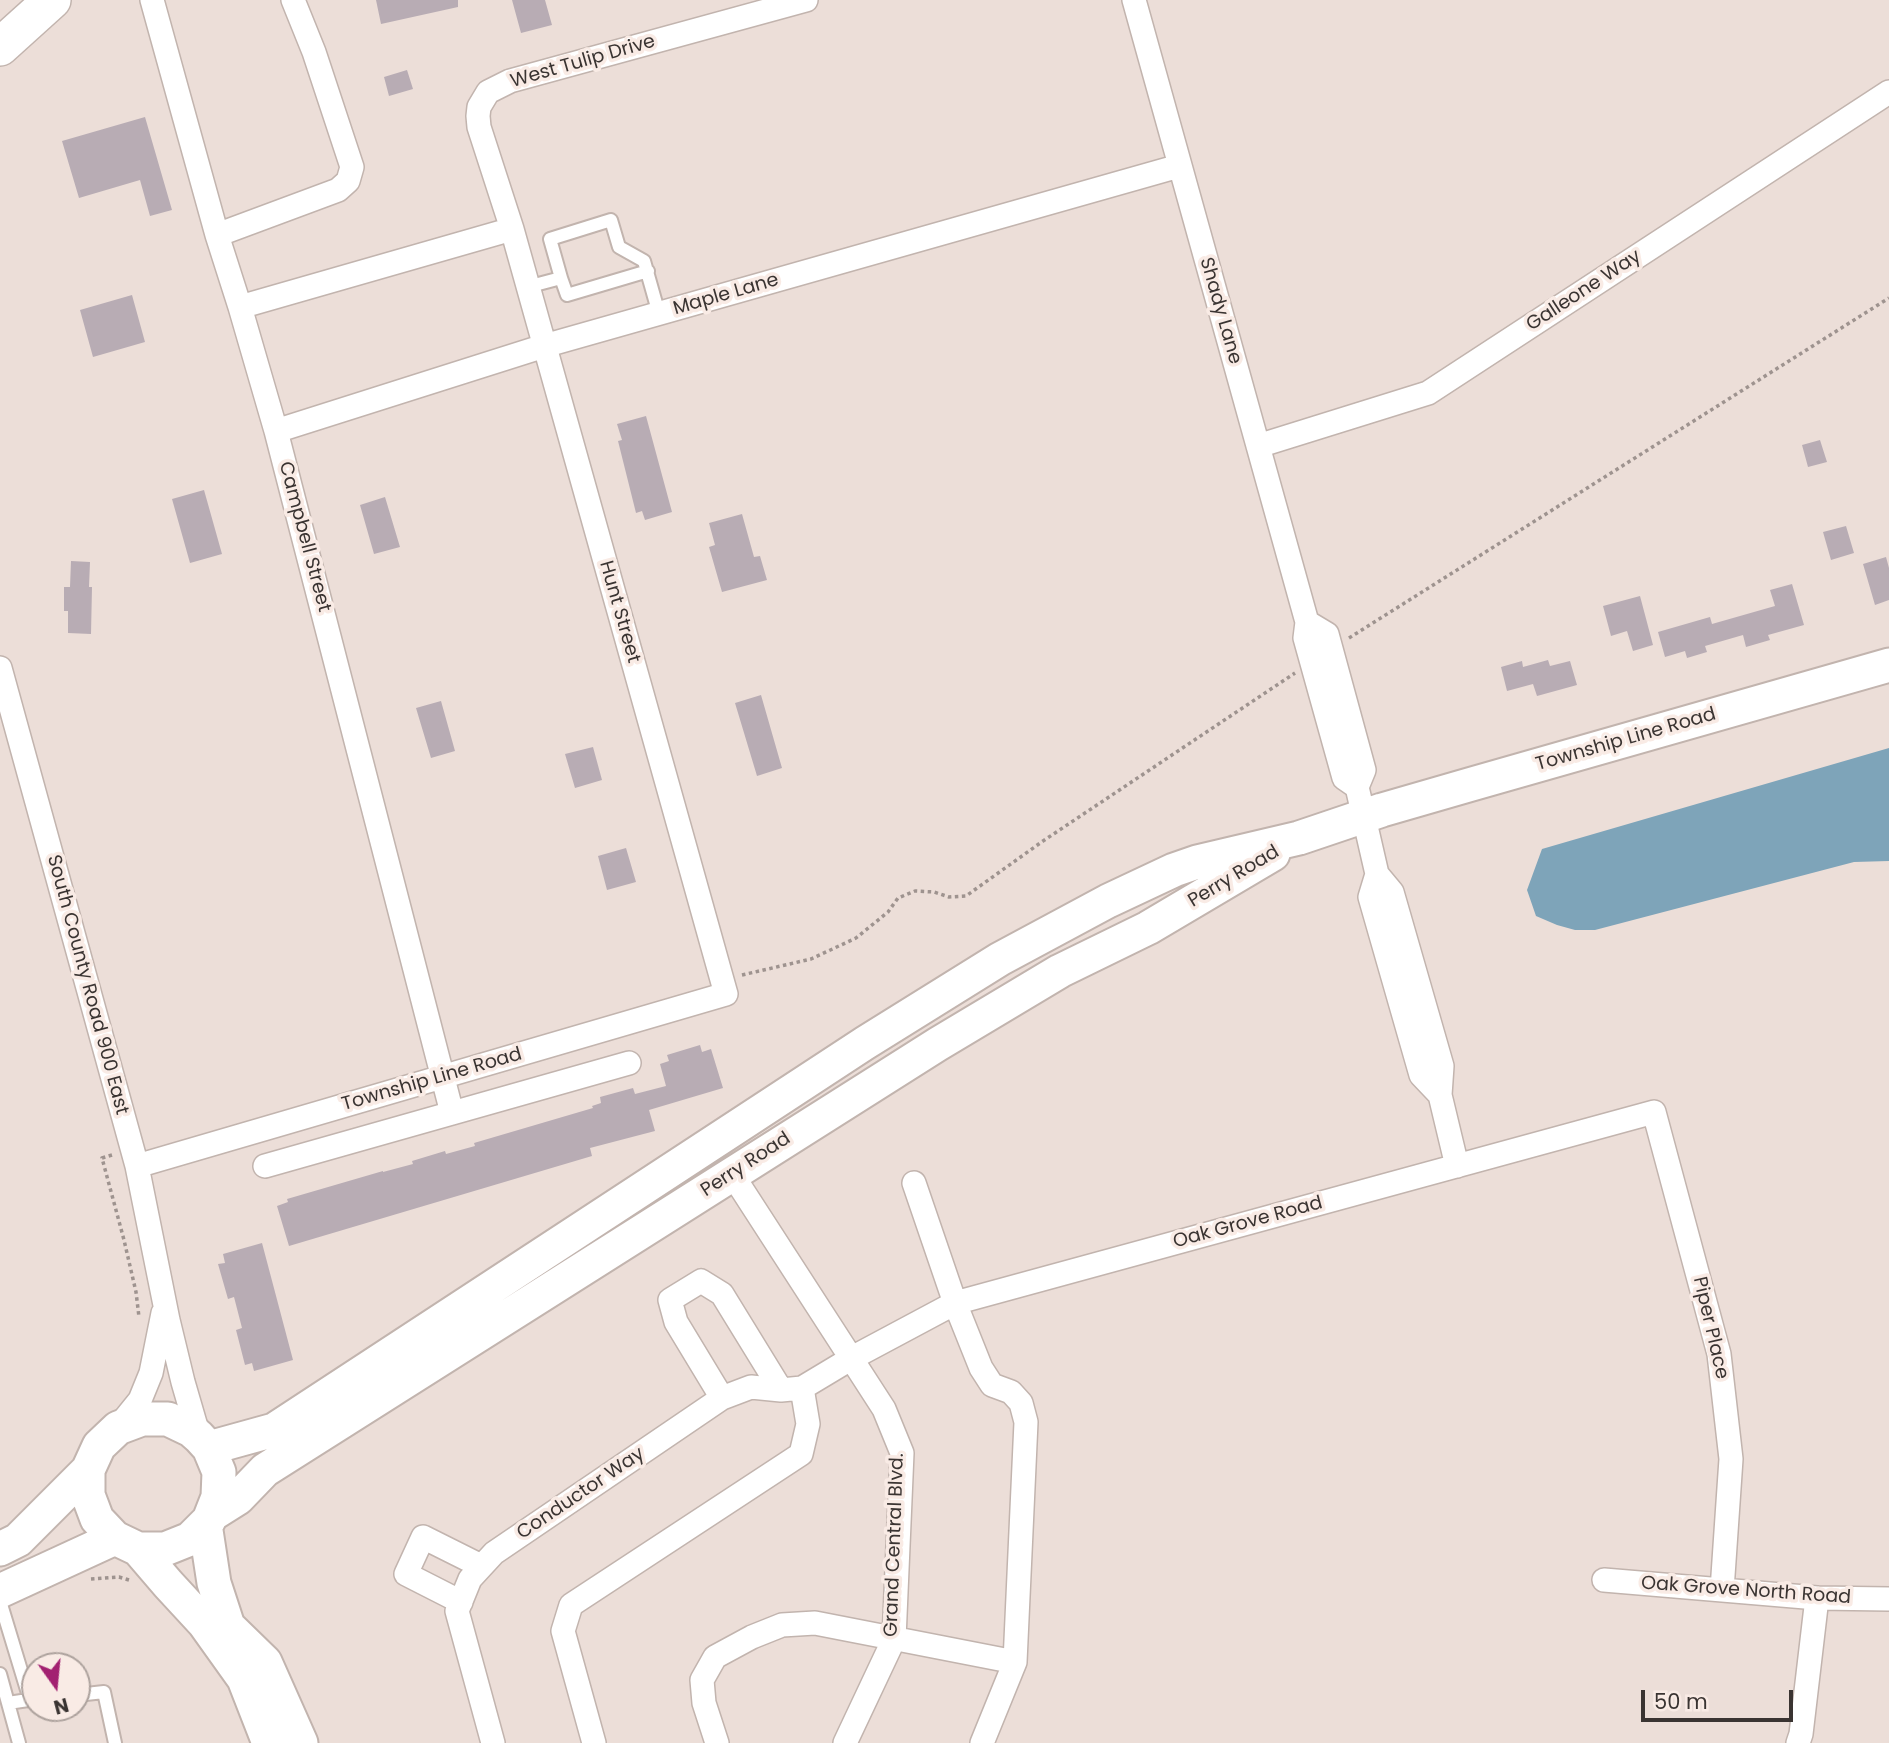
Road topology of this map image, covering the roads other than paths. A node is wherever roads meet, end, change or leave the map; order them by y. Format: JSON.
{"nodes":[{"id":1,"x":52,"y":0,"type":"edge"},
{"id":2,"x":152,"y":0,"type":"edge"},
{"id":3,"x":293,"y":0,"type":"edge"},
{"id":4,"x":806,"y":0,"type":"edge"},
{"id":5,"x":1134,"y":0,"type":"edge"},
{"id":6,"x":0,"y":47,"type":"edge"},
{"id":7,"x":1889,"y":92,"type":"edge"},
{"id":8,"x":1179,"y":166,"type":"junction"},
{"id":9,"x":512,"y":229,"type":"junction"},
{"id":10,"x":217,"y":235,"type":"junction"},
{"id":11,"x":648,"y":271,"type":"junction"},
{"id":12,"x":561,"y":278,"type":"junction"},
{"id":13,"x":527,"y":287,"type":"junction"},
{"id":14,"x":240,"y":307,"type":"junction"},
{"id":15,"x":659,"y":314,"type":"junction"},
{"id":16,"x":544,"y":346,"type":"junction"},
{"id":17,"x":276,"y":431,"type":"junction"},
{"id":18,"x":1258,"y":446,"type":"junction"},
{"id":19,"x":1307,"y":622,"type":"junction"},
{"id":20,"x":1889,"y":666,"type":"edge"},
{"id":21,"x":0,"y":668,"type":"edge"},
{"id":22,"x":1361,"y":801,"type":"junction"},
{"id":23,"x":1299,"y":838,"type":"junction"},
{"id":24,"x":726,"y":994,"type":"joint"},
{"id":25,"x":629,"y":1063,"type":"dead end"},
{"id":26,"x":444,"y":1076,"type":"junction"},
{"id":27,"x":1654,"y":1112,"type":"joint"},
{"id":28,"x":453,"y":1113,"type":"junction"},
{"id":29,"x":137,"y":1166,"type":"junction"},
{"id":30,"x":265,"y":1166,"type":"dead end"},
{"id":31,"x":1457,"y":1166,"type":"junction"},
{"id":32,"x":732,"y":1174,"type":"junction"},
{"id":33,"x":914,"y":1183,"type":"dead end"},
{"id":34,"x":165,"y":1303,"type":"junction"},
{"id":35,"x":955,"y":1303,"type":"junction"},
{"id":36,"x":852,"y":1359,"type":"junction"},
{"id":37,"x":791,"y":1389,"type":"junction"},
{"id":38,"x":722,"y":1398,"type":"junction"},
{"id":39,"x":117,"y":1428,"type":"junction"},
{"id":40,"x":204,"y":1443,"type":"junction"},
{"id":41,"x":88,"y":1469,"type":"junction"},
{"id":42,"x":208,"y":1520,"type":"junction"},
{"id":43,"x":127,"y":1543,"type":"junction"},
{"id":44,"x":0,"y":1549,"type":"edge"},
{"id":45,"x":481,"y":1566,"type":"junction"},
{"id":46,"x":1604,"y":1580,"type":"dead end"},
{"id":47,"x":1722,"y":1590,"type":"junction"},
{"id":48,"x":0,"y":1591,"type":"edge"},
{"id":49,"x":1817,"y":1598,"type":"junction"},
{"id":50,"x":1889,"y":1599,"type":"edge"},
{"id":51,"x":0,"y":1601,"type":"edge"},
{"id":52,"x":461,"y":1602,"type":"junction"},
{"id":53,"x":894,"y":1639,"type":"junction"},
{"id":54,"x":1016,"y":1662,"type":"junction"},
{"id":55,"x":21,"y":1665,"type":"edge"},
{"id":56,"x":0,"y":1674,"type":"edge"},
{"id":57,"x":91,"y":1693,"type":"edge"},
{"id":58,"x":21,"y":1701,"type":"edge"},
{"id":59,"x":8,"y":1703,"type":"junction"},
{"id":60,"x":19,"y":1743,"type":"edge"},
{"id":61,"x":115,"y":1743,"type":"edge"},
{"id":62,"x":269,"y":1743,"type":"edge"},
{"id":63,"x":301,"y":1743,"type":"edge"},
{"id":64,"x":493,"y":1743,"type":"edge"},
{"id":65,"x":594,"y":1743,"type":"edge"},
{"id":66,"x":717,"y":1743,"type":"edge"},
{"id":67,"x":845,"y":1743,"type":"edge"},
{"id":68,"x":982,"y":1743,"type":"edge"},
{"id":69,"x":1798,"y":1743,"type":"edge"}],
"edges":[{"from":1,"to":6,"type":"main road"},
{"from":2,"to":10,"type":"street","name":"Campbell Street"},
{"from":3,"to":10,"type":"street"},
{"from":4,"to":9,"type":"street","name":"West Tulip Drive"},
{"from":5,"to":8,"type":"street","name":"Shady Lane"},
{"from":7,"to":18,"type":"street","name":"Galleone Way"},
{"from":8,"to":15,"type":"street","name":"Maple Lane"},
{"from":8,"to":18,"type":"street","name":"Shady Lane"},
{"from":9,"to":13,"type":"street","name":"Hunt Street"},
{"from":9,"to":14,"type":"street"},
{"from":10,"to":14,"type":"street","name":"Campbell Street"},
{"from":11,"to":12,"type":"lane"},
{"from":11,"to":12,"type":"lane"},
{"from":11,"to":15,"type":"lane"},
{"from":12,"to":13,"type":"lane"},
{"from":13,"to":16,"type":"street","name":"Hunt Street"},
{"from":14,"to":17,"type":"street","name":"Campbell Street"},
{"from":15,"to":16,"type":"street","name":"Maple Lane"},
{"from":16,"to":17,"type":"street","name":"Maple Lane"},
{"from":16,"to":24,"type":"street","name":"Hunt Street"},
{"from":17,"to":26,"type":"street","name":"Campbell Street"},
{"from":18,"to":19,"type":"street","name":"Shady Lane"},
{"from":19,"to":22,"type":"street","name":"Shady Lane"},
{"from":19,"to":22,"type":"street","name":"Shady Lane"},
{"from":20,"to":22,"type":"street","name":"Township Line Road"},
{"from":21,"to":29,"type":"street","name":"South County Road 900 East"},
{"from":22,"to":23,"type":"street","name":"Township Line Road"},
{"from":22,"to":31,"type":"street"},
{"from":23,"to":32,"type":"street","name":"Perry Road"},
{"from":23,"to":40,"type":"street","name":"Perry Road"},
{"from":24,"to":26,"type":"street","name":"Township Line Road"},
{"from":25,"to":28,"type":"street"},
{"from":26,"to":28,"type":"street","name":"Campbell Street"},
{"from":26,"to":29,"type":"street","name":"Township Line Road"},
{"from":27,"to":31,"type":"street","name":"Oak Grove Road"},
{"from":27,"to":47,"type":"street","name":"Piper Place"},
{"from":28,"to":30,"type":"street"},
{"from":29,"to":34,"type":"street","name":"South County Road 900 East"},
{"from":31,"to":35,"type":"street","name":"Oak Grove Road"},
{"from":32,"to":36,"type":"street","name":"Grand Central Blvd."},
{"from":32,"to":42,"type":"street","name":"Perry Road"},
{"from":33,"to":35,"type":"street"},
{"from":34,"to":39,"type":"street","name":"South County Road 900 East"},
{"from":34,"to":40,"type":"street","name":"South County Road 900 East"},
{"from":35,"to":36,"type":"street","name":"Oak Grove Road"},
{"from":35,"to":54,"type":"street"},
{"from":36,"to":37,"type":"street"},
{"from":36,"to":53,"type":"street","name":"Grand Central Blvd."},
{"from":37,"to":38,"type":"street","name":"Conductor Way"},
{"from":37,"to":38,"type":"street"},
{"from":37,"to":65,"type":"street"},
{"from":38,"to":45,"type":"street","name":"Conductor Way"},
{"from":39,"to":40,"type":"street"},
{"from":39,"to":41,"type":"street"},
{"from":40,"to":42,"type":"street"},
{"from":41,"to":43,"type":"street"},
{"from":41,"to":44,"type":"street"},
{"from":42,"to":43,"type":"street","name":"Perry Road"},
{"from":42,"to":63,"type":"street"},
{"from":43,"to":48,"type":"street","name":"Perry Road"},
{"from":43,"to":62,"type":"street"},
{"from":45,"to":52,"type":"street","name":"Conductor Way"},
{"from":45,"to":52,"type":"street"},
{"from":46,"to":47,"type":"street","name":"Oak Grove North Road"},
{"from":47,"to":49,"type":"street","name":"Oak Grove North Road"},
{"from":49,"to":50,"type":"street","name":"Oak Grove North Road"},
{"from":49,"to":69,"type":"street"},
{"from":51,"to":55,"type":"lane"},
{"from":52,"to":64,"type":"street"},
{"from":53,"to":54,"type":"street"},
{"from":53,"to":66,"type":"street"},
{"from":53,"to":67,"type":"street","name":"Grand Central Blvd."},
{"from":54,"to":68,"type":"street"},
{"from":56,"to":59,"type":"lane"},
{"from":57,"to":61,"type":"lane"},
{"from":58,"to":59,"type":"lane"},
{"from":59,"to":60,"type":"lane"}]}
